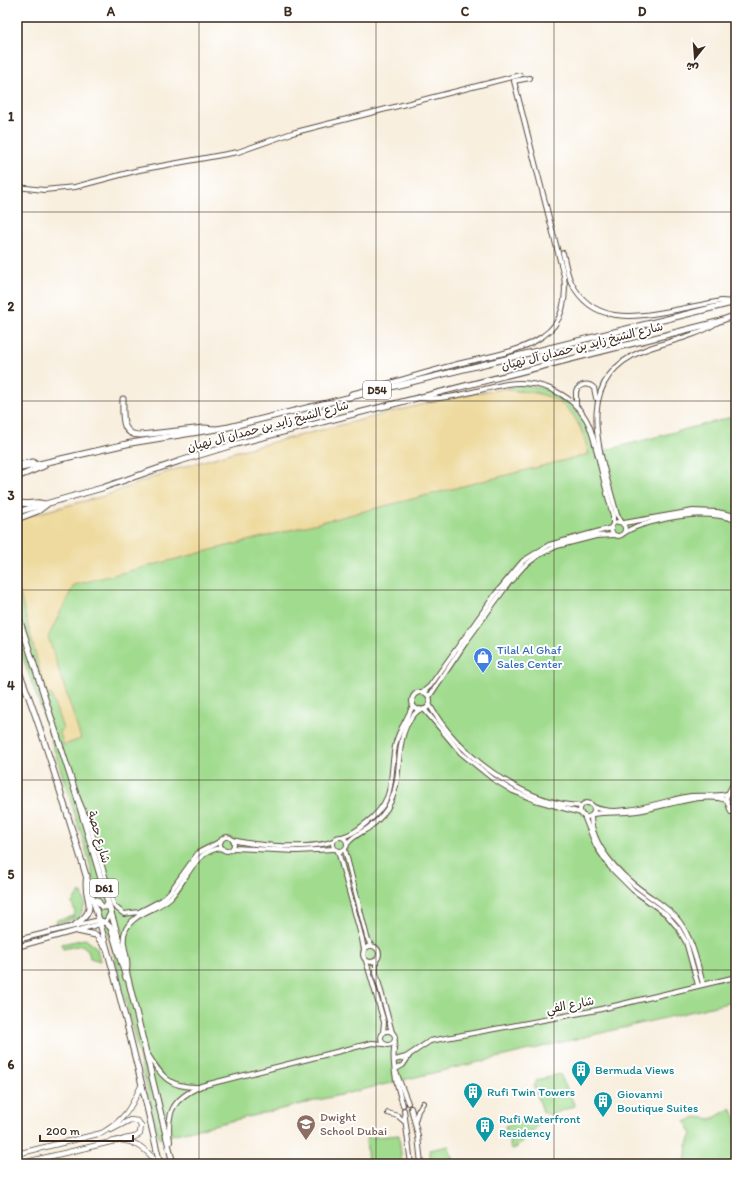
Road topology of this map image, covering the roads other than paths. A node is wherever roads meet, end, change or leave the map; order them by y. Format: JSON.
{"nodes":[{"id":1,"x":530,"y":78,"type":"dead end"},
{"id":2,"x":519,"y":81,"type":"junction"},
{"id":3,"x":17,"y":187,"type":"edge"},
{"id":4,"x":563,"y":253,"type":"dead end"},
{"id":5,"x":572,"y":284,"type":"junction"},
{"id":6,"x":565,"y":286,"type":"junction"},
{"id":7,"x":736,"y":302,"type":"edge"},
{"id":8,"x":736,"y":315,"type":"edge"},
{"id":9,"x":717,"y":322,"type":"junction"},
{"id":10,"x":420,"y":398,"type":"junction"},
{"id":11,"x":123,"y":399,"type":"dead end"},
{"id":12,"x":596,"y":405,"type":"junction"},
{"id":13,"x":576,"y":406,"type":"junction"},
{"id":14,"x":291,"y":412,"type":"junction"},
{"id":15,"x":218,"y":430,"type":"junction"},
{"id":16,"x":50,"y":462,"type":"junction"},
{"id":17,"x":17,"y":465,"type":"edge"},
{"id":18,"x":17,"y":469,"type":"edge"},
{"id":19,"x":17,"y":477,"type":"edge"},
{"id":20,"x":17,"y":502,"type":"edge"},
{"id":21,"x":46,"y":505,"type":"junction"},
{"id":22,"x":17,"y":511,"type":"edge"},
{"id":23,"x":736,"y":516,"type":"edge"},
{"id":24,"x":17,"y":519,"type":"edge"},
{"id":25,"x":736,"y":520,"type":"edge"},
{"id":26,"x":622,"y":522,"type":"junction"},
{"id":27,"x":613,"y":523,"type":"junction"},
{"id":28,"x":611,"y":528,"type":"junction"},
{"id":29,"x":624,"y":533,"type":"junction"},
{"id":30,"x":614,"y":534,"type":"junction"},
{"id":31,"x":17,"y":612,"type":"edge"},
{"id":32,"x":17,"y":668,"type":"edge"},
{"id":33,"x":423,"y":692,"type":"junction"},
{"id":34,"x":429,"y":697,"type":"junction"},
{"id":35,"x":429,"y":704,"type":"junction"},
{"id":36,"x":413,"y":705,"type":"junction"},
{"id":37,"x":422,"y":709,"type":"junction"},
{"id":38,"x":736,"y":786,"type":"edge"},
{"id":39,"x":76,"y":794,"type":"junction"},
{"id":40,"x":728,"y":794,"type":"junction"},
{"id":41,"x":726,"y":800,"type":"junction"},
{"id":42,"x":581,"y":806,"type":"junction"},
{"id":43,"x":736,"y":806,"type":"edge"},
{"id":44,"x":594,"y":807,"type":"junction"},
{"id":45,"x":582,"y":814,"type":"junction"},
{"id":46,"x":592,"y":814,"type":"junction"},
{"id":47,"x":342,"y":837,"type":"junction"},
{"id":48,"x":233,"y":840,"type":"junction"},
{"id":49,"x":221,"y":841,"type":"junction"},
{"id":50,"x":333,"y":841,"type":"junction"},
{"id":51,"x":347,"y":844,"type":"junction"},
{"id":52,"x":222,"y":848,"type":"junction"},
{"id":53,"x":233,"y":848,"type":"junction"},
{"id":54,"x":336,"y":850,"type":"junction"},
{"id":55,"x":344,"y":850,"type":"junction"},
{"id":56,"x":87,"y":876,"type":"junction"},
{"id":57,"x":90,"y":887,"type":"junction"},
{"id":58,"x":108,"y":903,"type":"junction"},
{"id":59,"x":111,"y":912,"type":"junction"},
{"id":60,"x":101,"y":922,"type":"junction"},
{"id":61,"x":76,"y":928,"type":"junction"},
{"id":62,"x":17,"y":940,"type":"edge"},
{"id":63,"x":371,"y":946,"type":"junction"},
{"id":64,"x":17,"y":947,"type":"edge"},
{"id":65,"x":107,"y":950,"type":"junction"},
{"id":66,"x":364,"y":950,"type":"junction"},
{"id":67,"x":376,"y":960,"type":"junction"},
{"id":68,"x":366,"y":961,"type":"junction"},
{"id":69,"x":127,"y":971,"type":"junction"},
{"id":70,"x":736,"y":977,"type":"edge"},
{"id":71,"x":703,"y":984,"type":"junction"},
{"id":72,"x":698,"y":985,"type":"junction"},
{"id":73,"x":132,"y":990,"type":"junction"},
{"id":74,"x":392,"y":1032,"type":"junction"},
{"id":75,"x":382,"y":1034,"type":"junction"},
{"id":76,"x":394,"y":1042,"type":"junction"},
{"id":77,"x":372,"y":1043,"type":"junction"},
{"id":78,"x":385,"y":1045,"type":"junction"},
{"id":79,"x":147,"y":1053,"type":"junction"},
{"id":80,"x":393,"y":1053,"type":"junction"},
{"id":81,"x":411,"y":1054,"type":"junction"},
{"id":82,"x":394,"y":1060,"type":"junction"},
{"id":83,"x":396,"y":1070,"type":"junction"},
{"id":84,"x":142,"y":1084,"type":"junction"},
{"id":85,"x":202,"y":1086,"type":"junction"},
{"id":86,"x":423,"y":1103,"type":"dead end"},
{"id":87,"x":405,"y":1104,"type":"junction"},
{"id":88,"x":410,"y":1108,"type":"junction"},
{"id":89,"x":404,"y":1110,"type":"junction"},
{"id":90,"x":388,"y":1113,"type":"dead end"},
{"id":91,"x":405,"y":1122,"type":"junction"},
{"id":92,"x":415,"y":1124,"type":"junction"},
{"id":93,"x":102,"y":1132,"type":"junction"},
{"id":94,"x":119,"y":1140,"type":"junction"},
{"id":95,"x":17,"y":1154,"type":"edge"},
{"id":96,"x":170,"y":1154,"type":"junction"},
{"id":97,"x":18,"y":1164,"type":"edge"},
{"id":98,"x":159,"y":1164,"type":"edge"},
{"id":99,"x":173,"y":1164,"type":"edge"},
{"id":100,"x":411,"y":1164,"type":"edge"},
{"id":101,"x":421,"y":1164,"type":"edge"}],
"edges":[{"from":1,"to":2,"type":"street"},
{"from":2,"to":3,"type":"street"},
{"from":2,"to":6,"type":"street"},
{"from":4,"to":5,"type":"street"},
{"from":5,"to":6,"type":"street"},
{"from":5,"to":7,"type":"street"},
{"from":6,"to":14,"type":"street"},
{"from":7,"to":14,"type":"main road","name":"شارع الشيخ زايد بن حمدان آل نهيان","number":"D54"},
{"from":8,"to":9,"type":"main road","name":"شارع الشيخ زايد بن حمدان آل نهيان","number":"D54"},
{"from":9,"to":10,"type":"main road","name":"شارع الشيخ زايد بن حمدان آل نهيان","number":"D54"},
{"from":9,"to":12,"type":"street"},
{"from":10,"to":13,"type":"street"},
{"from":10,"to":21,"type":"main road","name":"شارع الشيخ زايد بن حمدان آل نهيان","number":"D54"},
{"from":11,"to":15,"type":"main road"},
{"from":12,"to":13,"type":"street"},
{"from":12,"to":26,"type":"street"},
{"from":13,"to":27,"type":"street"},
{"from":14,"to":15,"type":"main road","name":"شارع الشيخ زايد بن حمدان آل نهيان","number":"D54"},
{"from":15,"to":16,"type":"main road","name":"شارع الشيخ زايد بن حمدان آل نهيان","number":"D54"},
{"from":16,"to":17,"type":"main road"},
{"from":16,"to":18,"type":"main road","name":"شارع الشيخ زايد بن حمدان آل نهيان","number":"D54"},
{"from":16,"to":19,"type":"main road"},
{"from":20,"to":21,"type":"main road"},
{"from":21,"to":22,"type":"main road","name":"شارع الشيخ زايد بن حمدان آل نهيان","number":"D54"},
{"from":21,"to":24,"type":"main road"},
{"from":23,"to":26,"type":"street"},
{"from":25,"to":29,"type":"street"},
{"from":26,"to":27,"type":"street"},
{"from":26,"to":29,"type":"street"},
{"from":27,"to":28,"type":"street"},
{"from":28,"to":30,"type":"street"},
{"from":28,"to":33,"type":"street"},
{"from":29,"to":30,"type":"street"},
{"from":30,"to":34,"type":"street"},
{"from":31,"to":39,"type":"main road","name":"شارع حصة","number":"D61"},
{"from":32,"to":56,"type":"main road","name":"شارع حصة","number":"D61"},
{"from":33,"to":34,"type":"street"},
{"from":33,"to":36,"type":"street"},
{"from":34,"to":35,"type":"street"},
{"from":35,"to":37,"type":"street"},
{"from":35,"to":42,"type":"street"},
{"from":36,"to":37,"type":"street"},
{"from":36,"to":47,"type":"street"},
{"from":37,"to":45,"type":"street"},
{"from":37,"to":51,"type":"street"},
{"from":38,"to":40,"type":"street"},
{"from":39,"to":49,"type":"street"},
{"from":39,"to":58,"type":"main road","name":"شارع حصة","number":"D61"},
{"from":40,"to":41,"type":"street"},
{"from":40,"to":44,"type":"street"},
{"from":41,"to":43,"type":"street"},
{"from":41,"to":46,"type":"street"},
{"from":42,"to":44,"type":"street"},
{"from":42,"to":45,"type":"street"},
{"from":44,"to":46,"type":"street"},
{"from":45,"to":46,"type":"street"},
{"from":45,"to":72,"type":"street"},
{"from":46,"to":71,"type":"street"},
{"from":47,"to":50,"type":"street"},
{"from":47,"to":51,"type":"street"},
{"from":48,"to":49,"type":"street"},
{"from":48,"to":50,"type":"street"},
{"from":48,"to":53,"type":"street"},
{"from":49,"to":52,"type":"street"},
{"from":50,"to":54,"type":"street"},
{"from":51,"to":55,"type":"street"},
{"from":52,"to":53,"type":"street"},
{"from":52,"to":69,"type":"street"},
{"from":53,"to":54,"type":"street"},
{"from":54,"to":55,"type":"street"},
{"from":54,"to":66,"type":"street"},
{"from":55,"to":63,"type":"street"},
{"from":56,"to":57,"type":"main road","name":"شارع حصة","number":"D61"},
{"from":56,"to":61,"type":"main road"},
{"from":57,"to":58,"type":"main road"},
{"from":57,"to":60,"type":"main road","name":"شارع حصة","number":"D61"},
{"from":58,"to":59,"type":"main road","name":"شارع حصة","number":"D61"},
{"from":59,"to":60,"type":"street"},
{"from":59,"to":69,"type":"main road","name":"شارع حصة","number":"D61"},
{"from":60,"to":61,"type":"street"},
{"from":60,"to":65,"type":"main road","name":"شارع حصة","number":"D61"},
{"from":60,"to":73,"type":"main road"},
{"from":61,"to":62,"type":"street"},
{"from":61,"to":64,"type":"street"},
{"from":61,"to":65,"type":"main road"},
{"from":63,"to":66,"type":"street"},
{"from":63,"to":67,"type":"street"},
{"from":65,"to":84,"type":"main road","name":"شارع حصة","number":"D61"},
{"from":66,"to":68,"type":"street"},
{"from":67,"to":68,"type":"street"},
{"from":67,"to":74,"type":"street"},
{"from":68,"to":75,"type":"street"},
{"from":69,"to":73,"type":"main road","name":"شارع حصة","number":"D61"},
{"from":70,"to":71,"type":"street","name":"شارع الفي"},
{"from":71,"to":72,"type":"street","name":"شارع الفي"},
{"from":72,"to":81,"type":"street","name":"شارع الفي"},
{"from":73,"to":79,"type":"main road","name":"شارع حصة","number":"D61"},
{"from":74,"to":75,"type":"street"},
{"from":74,"to":76,"type":"street"},
{"from":75,"to":77,"type":"street"},
{"from":75,"to":78,"type":"street"},
{"from":76,"to":78,"type":"street"},
{"from":76,"to":80,"type":"street"},
{"from":77,"to":78,"type":"street"},
{"from":77,"to":85,"type":"street"},
{"from":78,"to":80,"type":"street"},
{"from":79,"to":85,"type":"street"},
{"from":79,"to":96,"type":"main road","name":"شارع حصة","number":"D61"},
{"from":80,"to":82,"type":"street"},
{"from":81,"to":82,"type":"street"},
{"from":81,"to":83,"type":"street"},
{"from":82,"to":83,"type":"street"},
{"from":83,"to":87,"type":"street"},
{"from":84,"to":93,"type":"main road"},
{"from":84,"to":98,"type":"main road","name":"شارع حصة","number":"D61"},
{"from":85,"to":96,"type":"street"},
{"from":86,"to":92,"type":"street"},
{"from":87,"to":88,"type":"street"},
{"from":87,"to":89,"type":"street"},
{"from":88,"to":89,"type":"street"},
{"from":88,"to":92,"type":"street"},
{"from":89,"to":91,"type":"street"},
{"from":90,"to":91,"type":"street"},
{"from":91,"to":100,"type":"street"},
{"from":92,"to":101,"type":"street"},
{"from":93,"to":94,"type":"main road"},
{"from":93,"to":95,"type":"main road"},
{"from":94,"to":97,"type":"main road"},
{"from":94,"to":98,"type":"main road"},
{"from":96,"to":99,"type":"main road","name":"شارع حصة","number":"D61"}]}
